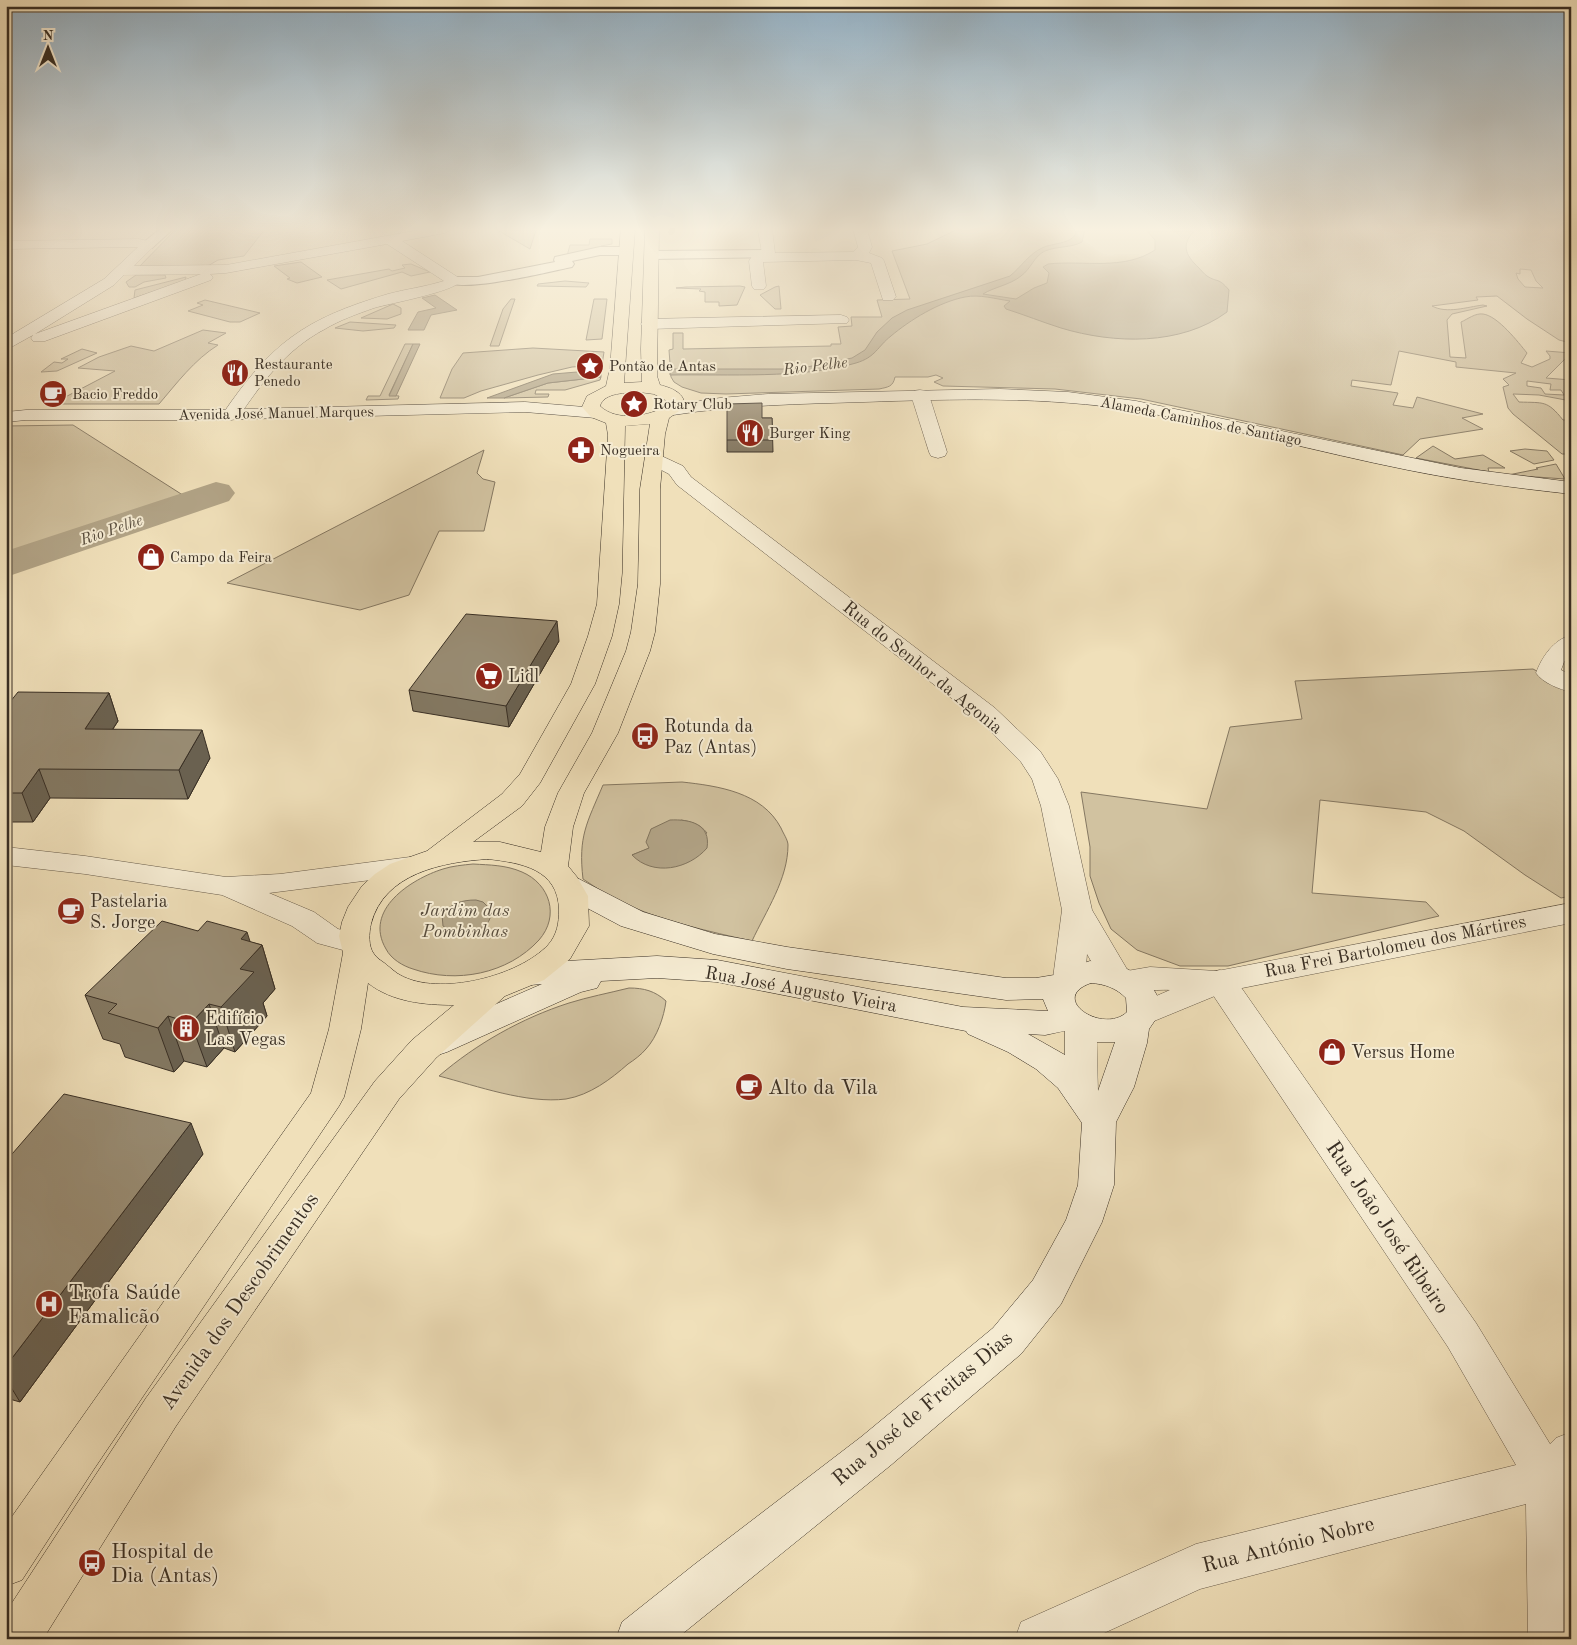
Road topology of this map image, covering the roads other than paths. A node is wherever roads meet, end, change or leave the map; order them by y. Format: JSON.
{"nodes":[{"id":1,"x":70,"y":306,"type":"edge"},
{"id":2,"x":129,"y":306,"type":"edge"},
{"id":3,"x":368,"y":306,"type":"edge"},
{"id":4,"x":622,"y":306,"type":"edge"},
{"id":5,"x":649,"y":306,"type":"edge"},
{"id":6,"x":841,"y":320,"type":"dead end"},
{"id":7,"x":649,"y":324,"type":"junction"},
{"id":8,"x":6,"y":345,"type":"edge"},
{"id":9,"x":652,"y":388,"type":"junction"},
{"id":10,"x":614,"y":390,"type":"junction"},
{"id":11,"x":920,"y":395,"type":"junction"},
{"id":12,"x":668,"y":406,"type":"junction"},
{"id":13,"x":602,"y":410,"type":"junction"},
{"id":14,"x":6,"y":415,"type":"edge"},
{"id":15,"x":231,"y":415,"type":"junction"},
{"id":16,"x":938,"y":452,"type":"dead end"},
{"id":17,"x":655,"y":459,"type":"junction"},
{"id":18,"x":1571,"y":488,"type":"edge"},
{"id":19,"x":1571,"y":642,"type":"edge"},
{"id":20,"x":1571,"y":685,"type":"edge"},
{"id":21,"x":6,"y":856,"type":"edge"},
{"id":22,"x":423,"y":861,"type":"junction"},
{"id":23,"x":561,"y":878,"type":"junction"},
{"id":24,"x":226,"y":886,"type":"junction"},
{"id":25,"x":1077,"y":910,"type":"junction"},
{"id":26,"x":1571,"y":913,"type":"edge"},
{"id":27,"x":356,"y":949,"type":"junction"},
{"id":28,"x":618,"y":971,"type":"junction"},
{"id":29,"x":530,"y":974,"type":"junction"},
{"id":30,"x":1120,"y":978,"type":"junction"},
{"id":31,"x":1220,"y":981,"type":"junction"},
{"id":32,"x":1066,"y":982,"type":"junction"},
{"id":33,"x":493,"y":990,"type":"junction"},
{"id":34,"x":963,"y":1019,"type":"junction"},
{"id":35,"x":1137,"y":1020,"type":"junction"},
{"id":36,"x":1076,"y":1023,"type":"junction"},
{"id":37,"x":424,"y":1049,"type":"junction"},
{"id":38,"x":1090,"y":1107,"type":"junction"},
{"id":39,"x":1559,"y":1465,"type":"edge"},
{"id":40,"x":6,"y":1564,"type":"edge"},
{"id":41,"x":16,"y":1639,"type":"edge"},
{"id":42,"x":639,"y":1639,"type":"edge"},
{"id":43,"x":1038,"y":1639,"type":"edge"},
{"id":44,"x":1552,"y":1639,"type":"edge"}],
"edges":[{"from":1,"to":8,"type":"street"},
{"from":2,"to":8,"type":"street"},
{"from":3,"to":15,"type":"street"},
{"from":4,"to":10,"type":"main road"},
{"from":5,"to":7,"type":"main road"},
{"from":6,"to":7,"type":"street"},
{"from":7,"to":9,"type":"main road"},
{"from":9,"to":10,"type":"main road"},
{"from":9,"to":12,"type":"main road"},
{"from":10,"to":13,"type":"main road"},
{"from":11,"to":12,"type":"street","name":"Alameda Caminhos de Santiago"},
{"from":11,"to":16,"type":"street"},
{"from":11,"to":18,"type":"street","name":"Alameda Caminhos de Santiago"},
{"from":12,"to":13,"type":"main road"},
{"from":12,"to":17,"type":"main road"},
{"from":13,"to":15,"type":"street","name":"Avenida José Manuel Marques"},
{"from":13,"to":22,"type":"main road"},
{"from":14,"to":15,"type":"street","name":"Avenida José Manuel Marques"},
{"from":17,"to":23,"type":"main road"},
{"from":17,"to":25,"type":"street","name":"Rua do Senhor da Agonia"},
{"from":19,"to":20,"type":"street"},
{"from":21,"to":24,"type":"street"},
{"from":22,"to":23,"type":"main road"},
{"from":22,"to":24,"type":"street"},
{"from":22,"to":27,"type":"main road"},
{"from":23,"to":29,"type":"main road"},
{"from":23,"to":32,"type":"street","name":"Rua José Augusto Vieira"},
{"from":24,"to":27,"type":"street"},
{"from":25,"to":30,"type":"street"},
{"from":25,"to":32,"type":"street","name":"Rua do Senhor da Agonia"},
{"from":26,"to":31,"type":"street","name":"Rua Frei Bartolomeu dos Mártires"},
{"from":27,"to":33,"type":"main road"},
{"from":27,"to":40,"type":"main road"},
{"from":28,"to":29,"type":"street","name":"Rua José Augusto Vieira"},
{"from":28,"to":34,"type":"street","name":"Rua José Augusto Vieira"},
{"from":28,"to":37,"type":"street"},
{"from":29,"to":33,"type":"main road"},
{"from":30,"to":31,"type":"street","name":"Rua Frei Bartolomeu dos Mártires"},
{"from":30,"to":32,"type":"street"},
{"from":30,"to":35,"type":"street"},
{"from":31,"to":35,"type":"street","name":"Rua Frei Bartolomeu dos Mártires"},
{"from":31,"to":39,"type":"street","name":"Rua João José Ribeiro"},
{"from":32,"to":36,"type":"street"},
{"from":33,"to":37,"type":"main road","name":"Avenida dos Descobrimentos"},
{"from":34,"to":36,"type":"street","name":"Rua José Augusto Vieira"},
{"from":34,"to":38,"type":"street"},
{"from":35,"to":36,"type":"street"},
{"from":35,"to":38,"type":"street","name":"Rua José de Freitas Dias"},
{"from":36,"to":38,"type":"street"},
{"from":37,"to":41,"type":"main road","name":"Avenida dos Descobrimentos"},
{"from":38,"to":42,"type":"street","name":"Rua José de Freitas Dias"},
{"from":39,"to":43,"type":"street","name":"Rua António Nobre"},
{"from":39,"to":44,"type":"street"}]}
